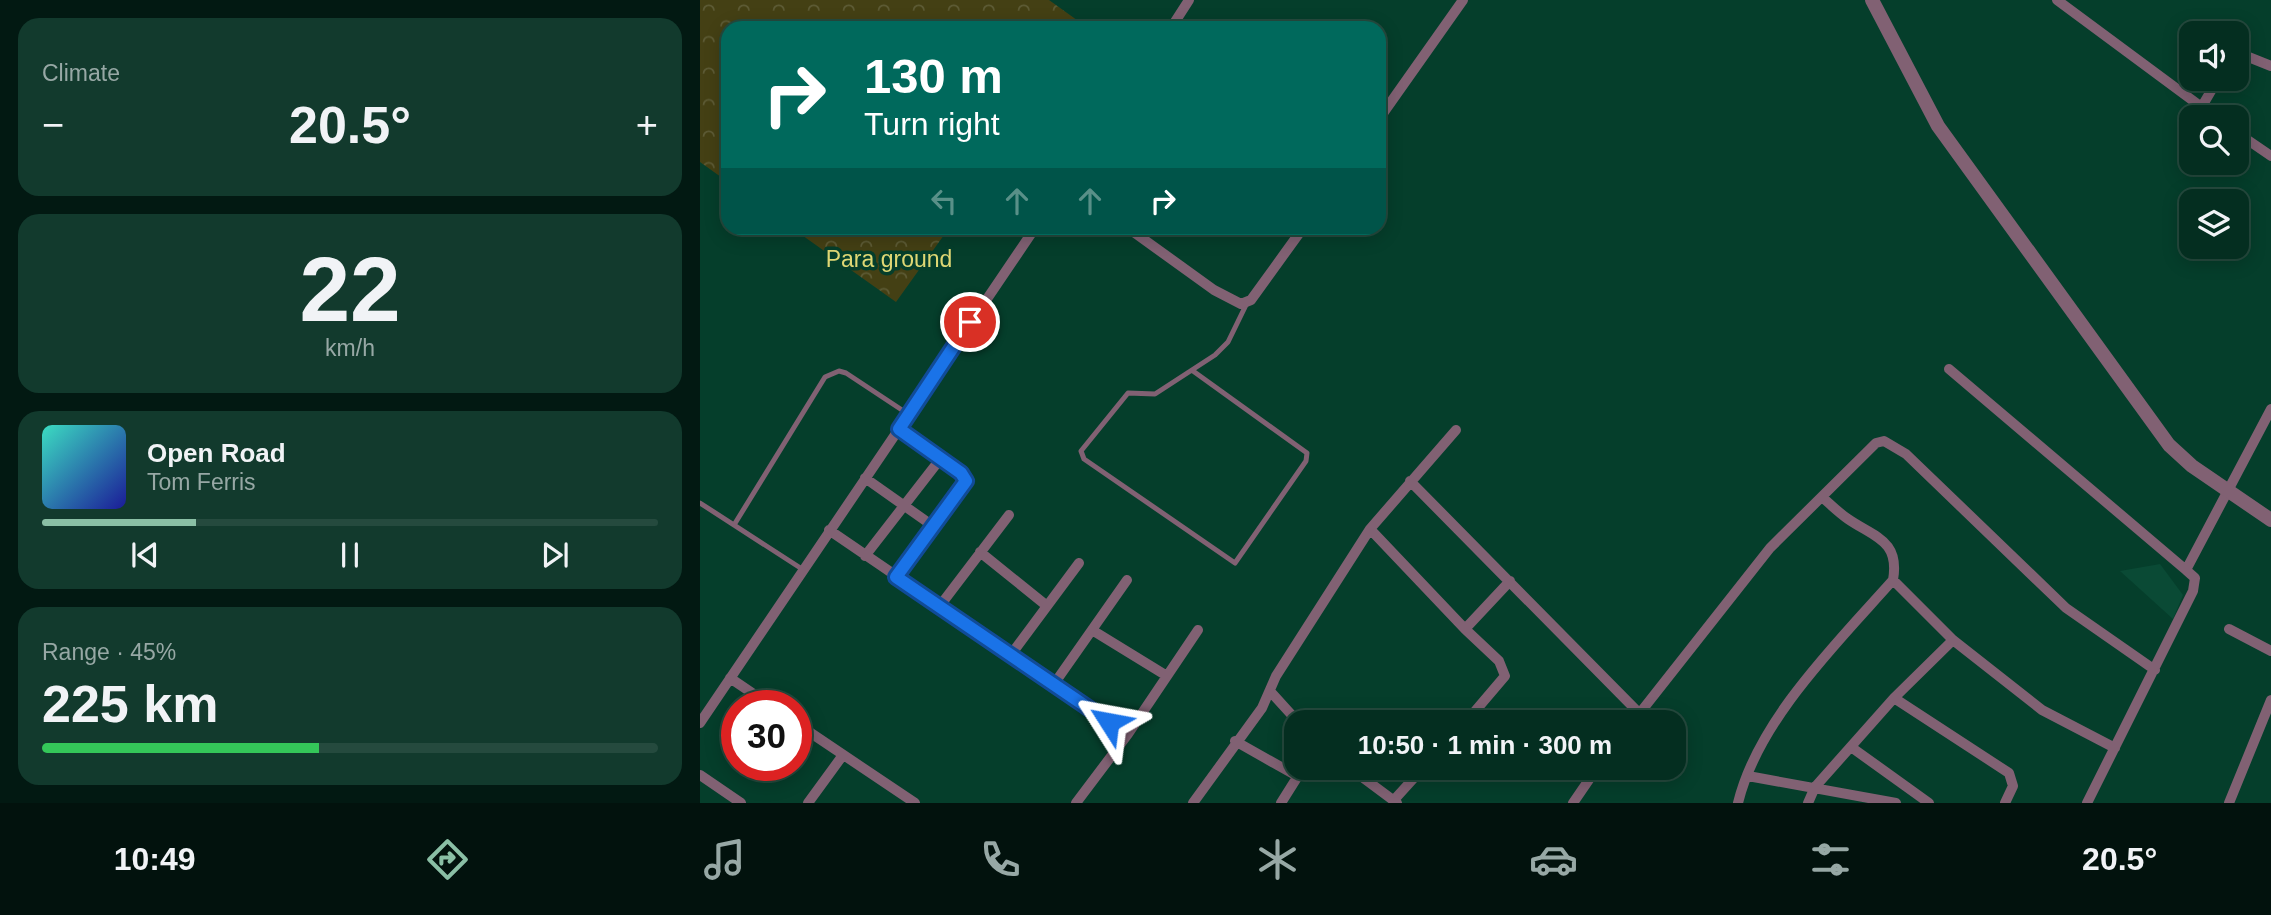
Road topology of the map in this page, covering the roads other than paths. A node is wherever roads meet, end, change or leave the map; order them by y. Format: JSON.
{"nodes":[{"id":1,"x":1189,"y":0,"type":"edge"},
{"id":2,"x":1463,"y":0,"type":"edge"},
{"id":3,"x":1872,"y":0,"type":"edge"},
{"id":4,"x":2057,"y":0,"type":"edge"},
{"id":5,"x":1176,"y":21,"type":"edge"},
{"id":6,"x":2249,"y":57,"type":"edge"},
{"id":7,"x":2271,"y":66,"type":"edge"},
{"id":8,"x":2197,"y":105,"type":"edge"},
{"id":9,"x":1386,"y":109,"type":"edge"},
{"id":10,"x":2249,"y":141,"type":"edge"},
{"id":11,"x":2271,"y":156,"type":"edge"},
{"id":12,"x":1030,"y":235,"type":"edge"},
{"id":13,"x":1138,"y":235,"type":"edge"},
{"id":14,"x":1298,"y":235,"type":"edge"},
{"id":15,"x":1247,"y":303,"type":"junction"},
{"id":16,"x":1949,"y":369,"type":"dead end"},
{"id":17,"x":1193,"y":371,"type":"junction"},
{"id":18,"x":2271,"y":409,"type":"edge"},
{"id":19,"x":908,"y":414,"type":"junction"},
{"id":20,"x":2268,"y":424,"type":"edge"},
{"id":21,"x":899,"y":429,"type":"junction"},
{"id":22,"x":1456,"y":429,"type":"dead end"},
{"id":23,"x":941,"y":458,"type":"junction"},
{"id":24,"x":865,"y":478,"type":"junction"},
{"id":25,"x":1410,"y":481,"type":"junction"},
{"id":26,"x":2226,"y":491,"type":"junction"},
{"id":27,"x":1822,"y":496,"type":"junction"},
{"id":28,"x":700,"y":503,"type":"edge"},
{"id":29,"x":903,"y":506,"type":"junction"},
{"id":30,"x":1009,"y":515,"type":"dead end"},
{"id":31,"x":2271,"y":520,"type":"edge"},
{"id":32,"x":734,"y":524,"type":"junction"},
{"id":33,"x":933,"y":526,"type":"junction"},
{"id":34,"x":1370,"y":529,"type":"junction"},
{"id":35,"x":829,"y":530,"type":"junction"},
{"id":36,"x":980,"y":552,"type":"junction"},
{"id":37,"x":865,"y":556,"type":"junction"},
{"id":38,"x":1079,"y":563,"type":"dead end"},
{"id":39,"x":802,"y":569,"type":"junction"},
{"id":40,"x":2186,"y":570,"type":"junction"},
{"id":41,"x":896,"y":577,"type":"junction"},
{"id":42,"x":1127,"y":580,"type":"dead end"},
{"id":43,"x":1510,"y":580,"type":"junction"},
{"id":44,"x":1893,"y":580,"type":"junction"},
{"id":45,"x":1047,"y":606,"type":"junction"},
{"id":46,"x":939,"y":607,"type":"junction"},
{"id":47,"x":1465,"y":629,"type":"junction"},
{"id":48,"x":2229,"y":629,"type":"dead end"},
{"id":49,"x":1091,"y":630,"type":"junction"},
{"id":50,"x":1198,"y":630,"type":"dead end"},
{"id":51,"x":1953,"y":640,"type":"junction"},
{"id":52,"x":2271,"y":651,"type":"edge"},
{"id":53,"x":1010,"y":656,"type":"junction"},
{"id":54,"x":2154,"y":670,"type":"junction"},
{"id":55,"x":1167,"y":676,"type":"junction"},
{"id":56,"x":730,"y":678,"type":"junction"},
{"id":57,"x":1054,"y":684,"type":"junction"},
{"id":58,"x":747,"y":690,"type":"edge"},
{"id":59,"x":1270,"y":691,"type":"junction"},
{"id":60,"x":1894,"y":698,"type":"junction"},
{"id":61,"x":2271,"y":700,"type":"edge"},
{"id":62,"x":1287,"y":710,"type":"edge"},
{"id":63,"x":1476,"y":710,"type":"edge"},
{"id":64,"x":1636,"y":710,"type":"edge"},
{"id":65,"x":1641,"y":710,"type":"edge"},
{"id":66,"x":700,"y":723,"type":"edge"},
{"id":67,"x":812,"y":734,"type":"edge"},
{"id":68,"x":1128,"y":734,"type":"junction"},
{"id":69,"x":1236,"y":741,"type":"junction"},
{"id":70,"x":1851,"y":747,"type":"junction"},
{"id":71,"x":2115,"y":748,"type":"junction"},
{"id":72,"x":843,"y":755,"type":"junction"},
{"id":73,"x":1284,"y":764,"type":"edge"},
{"id":74,"x":700,"y":775,"type":"edge"},
{"id":75,"x":1748,"y":776,"type":"junction"},
{"id":76,"x":1295,"y":780,"type":"edge"},
{"id":77,"x":1366,"y":780,"type":"edge"},
{"id":78,"x":1413,"y":780,"type":"edge"},
{"id":79,"x":1589,"y":780,"type":"edge"},
{"id":80,"x":1815,"y":787,"type":"junction"},
{"id":81,"x":736,"y":802,"type":"edge"},
{"id":82,"x":912,"y":802,"type":"edge"},
{"id":83,"x":1395,"y":802,"type":"edge"},
{"id":84,"x":808,"y":803,"type":"edge"},
{"id":85,"x":1076,"y":803,"type":"edge"},
{"id":86,"x":1193,"y":803,"type":"edge"},
{"id":87,"x":1281,"y":803,"type":"edge"},
{"id":88,"x":1573,"y":803,"type":"edge"},
{"id":89,"x":1738,"y":803,"type":"edge"},
{"id":90,"x":1808,"y":803,"type":"edge"},
{"id":91,"x":1896,"y":803,"type":"edge"},
{"id":92,"x":1929,"y":803,"type":"edge"},
{"id":93,"x":2005,"y":803,"type":"edge"},
{"id":94,"x":2087,"y":803,"type":"edge"},
{"id":95,"x":2229,"y":803,"type":"edge"}],
"edges":[{"from":1,"to":5,"type":"street"},
{"from":2,"to":9,"type":"street"},
{"from":3,"to":26,"type":"street"},
{"from":4,"to":8,"type":"street"},
{"from":6,"to":7,"type":"street"},
{"from":10,"to":11,"type":"street"},
{"from":12,"to":19,"type":"street"},
{"from":13,"to":15,"type":"street"},
{"from":14,"to":15,"type":"street"},
{"from":15,"to":17,"type":"lane"},
{"from":16,"to":40,"type":"street"},
{"from":17,"to":17,"type":"lane"},
{"from":18,"to":20,"type":"street"},
{"from":19,"to":21,"type":"street"},
{"from":19,"to":32,"type":"lane"},
{"from":20,"to":26,"type":"street"},
{"from":21,"to":23,"type":"street"},
{"from":21,"to":24,"type":"street"},
{"from":22,"to":25,"type":"street"},
{"from":23,"to":29,"type":"street"},
{"from":23,"to":33,"type":"street"},
{"from":24,"to":29,"type":"street"},
{"from":24,"to":35,"type":"street"},
{"from":25,"to":34,"type":"street"},
{"from":25,"to":43,"type":"street"},
{"from":26,"to":31,"type":"street"},
{"from":26,"to":40,"type":"street"},
{"from":27,"to":44,"type":"street"},
{"from":27,"to":54,"type":"street"},
{"from":27,"to":65,"type":"street"},
{"from":28,"to":32,"type":"lane"},
{"from":29,"to":33,"type":"street"},
{"from":29,"to":37,"type":"street"},
{"from":30,"to":36,"type":"street"},
{"from":32,"to":39,"type":"lane"},
{"from":33,"to":41,"type":"street"},
{"from":34,"to":47,"type":"street"},
{"from":34,"to":59,"type":"street"},
{"from":35,"to":37,"type":"street"},
{"from":35,"to":39,"type":"street"},
{"from":36,"to":45,"type":"street"},
{"from":36,"to":46,"type":"street"},
{"from":37,"to":41,"type":"street"},
{"from":38,"to":45,"type":"street"},
{"from":39,"to":56,"type":"street"},
{"from":40,"to":54,"type":"street"},
{"from":41,"to":46,"type":"street"},
{"from":42,"to":49,"type":"street"},
{"from":43,"to":47,"type":"street"},
{"from":43,"to":64,"type":"street"},
{"from":44,"to":51,"type":"street"},
{"from":44,"to":75,"type":"street"},
{"from":45,"to":53,"type":"street"},
{"from":46,"to":53,"type":"street"},
{"from":47,"to":63,"type":"street"},
{"from":48,"to":52,"type":"street"},
{"from":49,"to":55,"type":"street"},
{"from":49,"to":57,"type":"street"},
{"from":50,"to":55,"type":"street"},
{"from":51,"to":60,"type":"street"},
{"from":51,"to":71,"type":"street"},
{"from":53,"to":57,"type":"street"},
{"from":54,"to":71,"type":"street"},
{"from":55,"to":68,"type":"street"},
{"from":56,"to":58,"type":"street"},
{"from":56,"to":66,"type":"street"},
{"from":57,"to":68,"type":"street"},
{"from":59,"to":62,"type":"street"},
{"from":59,"to":69,"type":"street"},
{"from":60,"to":70,"type":"street"},
{"from":60,"to":93,"type":"street"},
{"from":61,"to":95,"type":"street"},
{"from":67,"to":72,"type":"street"},
{"from":68,"to":85,"type":"street"},
{"from":69,"to":73,"type":"street"},
{"from":69,"to":86,"type":"street"},
{"from":70,"to":80,"type":"street"},
{"from":70,"to":92,"type":"street"},
{"from":71,"to":94,"type":"street"},
{"from":72,"to":82,"type":"street"},
{"from":72,"to":84,"type":"street"},
{"from":74,"to":81,"type":"street"},
{"from":75,"to":80,"type":"street"},
{"from":75,"to":89,"type":"street"},
{"from":76,"to":87,"type":"street"},
{"from":77,"to":83,"type":"street"},
{"from":78,"to":83,"type":"street"},
{"from":79,"to":88,"type":"street"},
{"from":80,"to":90,"type":"street"},
{"from":80,"to":91,"type":"street"}]}
